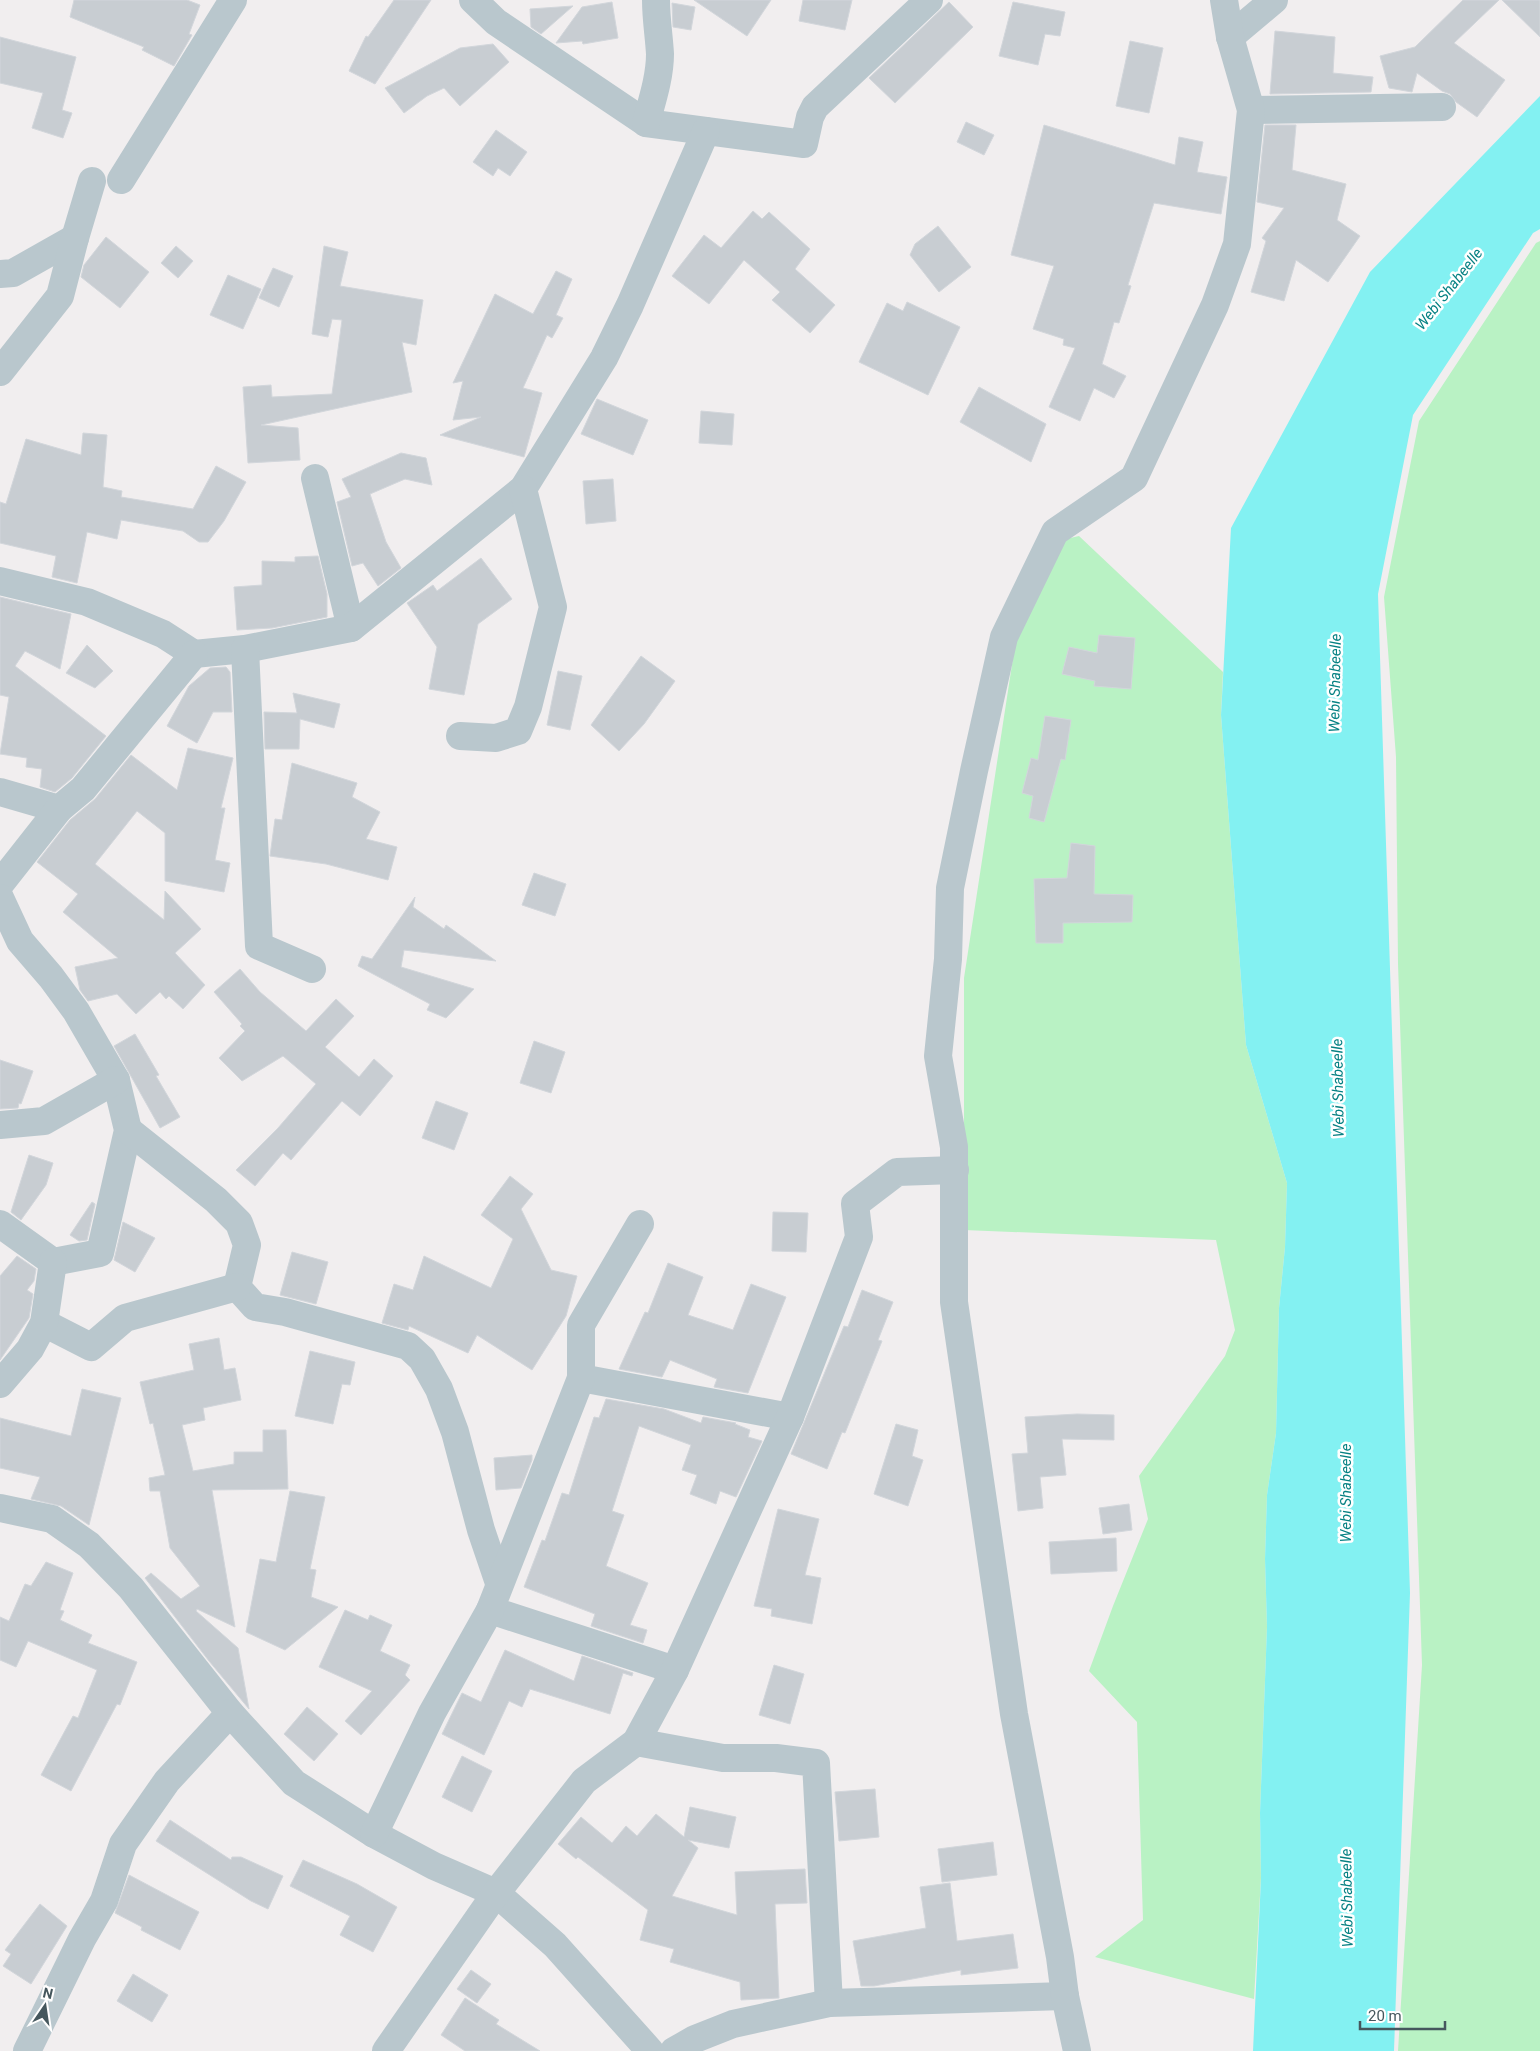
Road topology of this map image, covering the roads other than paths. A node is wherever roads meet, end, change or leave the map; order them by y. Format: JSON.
{"nodes":[{"id":1,"x":233,"y":0,"type":"edge"},
{"id":2,"x":473,"y":0,"type":"edge"},
{"id":3,"x":656,"y":0,"type":"edge"},
{"id":4,"x":929,"y":0,"type":"edge"},
{"id":5,"x":1224,"y":0,"type":"edge"},
{"id":6,"x":1274,"y":0,"type":"edge"},
{"id":7,"x":1230,"y":37,"type":"junction"},
{"id":8,"x":1442,"y":107,"type":"dead end"},
{"id":9,"x":1251,"y":110,"type":"junction"},
{"id":10,"x":646,"y":123,"type":"junction"},
{"id":11,"x":706,"y":131,"type":"junction"},
{"id":12,"x":120,"y":180,"type":"dead end"},
{"id":13,"x":92,"y":181,"type":"dead end"},
{"id":14,"x":75,"y":238,"type":"junction"},
{"id":15,"x":0,"y":274,"type":"edge"},
{"id":16,"x":0,"y":372,"type":"edge"},
{"id":17,"x":315,"y":478,"type":"dead end"},
{"id":18,"x":523,"y":489,"type":"junction"},
{"id":19,"x":0,"y":581,"type":"edge"},
{"id":20,"x":351,"y":628,"type":"junction"},
{"id":21,"x":245,"y":649,"type":"junction"},
{"id":22,"x":194,"y":654,"type":"junction"},
{"id":23,"x":460,"y":736,"type":"dead end"},
{"id":24,"x":0,"y":792,"type":"edge"},
{"id":25,"x":59,"y":810,"type":"junction"},
{"id":26,"x":0,"y":884,"type":"edge"},
{"id":27,"x":0,"y":898,"type":"edge"},
{"id":28,"x":312,"y":969,"type":"dead end"},
{"id":29,"x":116,"y":1080,"type":"junction"},
{"id":30,"x":0,"y":1125,"type":"edge"},
{"id":31,"x":128,"y":1130,"type":"junction"},
{"id":32,"x":955,"y":1170,"type":"junction"},
{"id":33,"x":0,"y":1224,"type":"edge"},
{"id":34,"x":640,"y":1224,"type":"dead end"},
{"id":35,"x":53,"y":1262,"type":"junction"},
{"id":36,"x":237,"y":1287,"type":"junction"},
{"id":37,"x":44,"y":1323,"type":"junction"},
{"id":38,"x":581,"y":1378,"type":"junction"},
{"id":39,"x":0,"y":1384,"type":"edge"},
{"id":40,"x":790,"y":1417,"type":"junction"},
{"id":41,"x":0,"y":1508,"type":"edge"},
{"id":42,"x":500,"y":1583,"type":"junction"},
{"id":43,"x":490,"y":1610,"type":"junction"},
{"id":44,"x":675,"y":1670,"type":"junction"},
{"id":45,"x":230,"y":1713,"type":"junction"},
{"id":46,"x":636,"y":1742,"type":"junction"},
{"id":47,"x":374,"y":1834,"type":"junction"},
{"id":48,"x":496,"y":1893,"type":"junction"},
{"id":49,"x":1065,"y":1996,"type":"junction"},
{"id":50,"x":829,"y":2003,"type":"junction"},
{"id":51,"x":27,"y":2051,"type":"edge"},
{"id":52,"x":386,"y":2051,"type":"edge"},
{"id":53,"x":650,"y":2051,"type":"edge"},
{"id":54,"x":674,"y":2051,"type":"edge"},
{"id":55,"x":1077,"y":2051,"type":"edge"}],
"edges":[{"from":1,"to":12,"type":"street"},
{"from":2,"to":10,"type":"street"},
{"from":3,"to":10,"type":"street"},
{"from":4,"to":11,"type":"street"},
{"from":5,"to":7,"type":"street"},
{"from":6,"to":7,"type":"street"},
{"from":7,"to":9,"type":"street"},
{"from":8,"to":9,"type":"street"},
{"from":9,"to":32,"type":"street"},
{"from":10,"to":11,"type":"street"},
{"from":11,"to":18,"type":"street"},
{"from":13,"to":14,"type":"street"},
{"from":14,"to":15,"type":"street"},
{"from":14,"to":16,"type":"street"},
{"from":17,"to":20,"type":"street"},
{"from":18,"to":20,"type":"street"},
{"from":18,"to":23,"type":"street"},
{"from":19,"to":22,"type":"street"},
{"from":20,"to":21,"type":"street"},
{"from":21,"to":22,"type":"street"},
{"from":21,"to":28,"type":"street"},
{"from":22,"to":25,"type":"street"},
{"from":24,"to":25,"type":"street"},
{"from":25,"to":26,"type":"street"},
{"from":27,"to":29,"type":"street"},
{"from":29,"to":30,"type":"street"},
{"from":29,"to":31,"type":"street"},
{"from":31,"to":35,"type":"street"},
{"from":31,"to":36,"type":"street"},
{"from":32,"to":40,"type":"street"},
{"from":32,"to":49,"type":"street"},
{"from":33,"to":35,"type":"street"},
{"from":34,"to":38,"type":"street"},
{"from":35,"to":37,"type":"street"},
{"from":36,"to":37,"type":"street"},
{"from":36,"to":42,"type":"street"},
{"from":37,"to":39,"type":"street"},
{"from":38,"to":40,"type":"street"},
{"from":38,"to":42,"type":"street"},
{"from":40,"to":44,"type":"street"},
{"from":41,"to":45,"type":"street"},
{"from":42,"to":43,"type":"street"},
{"from":43,"to":44,"type":"street"},
{"from":43,"to":47,"type":"street"},
{"from":44,"to":46,"type":"street"},
{"from":45,"to":47,"type":"street"},
{"from":45,"to":51,"type":"street"},
{"from":46,"to":48,"type":"street"},
{"from":46,"to":50,"type":"street"},
{"from":47,"to":48,"type":"street"},
{"from":48,"to":52,"type":"street"},
{"from":48,"to":53,"type":"street"},
{"from":49,"to":50,"type":"street"},
{"from":49,"to":55,"type":"street"},
{"from":50,"to":54,"type":"street"}]}
